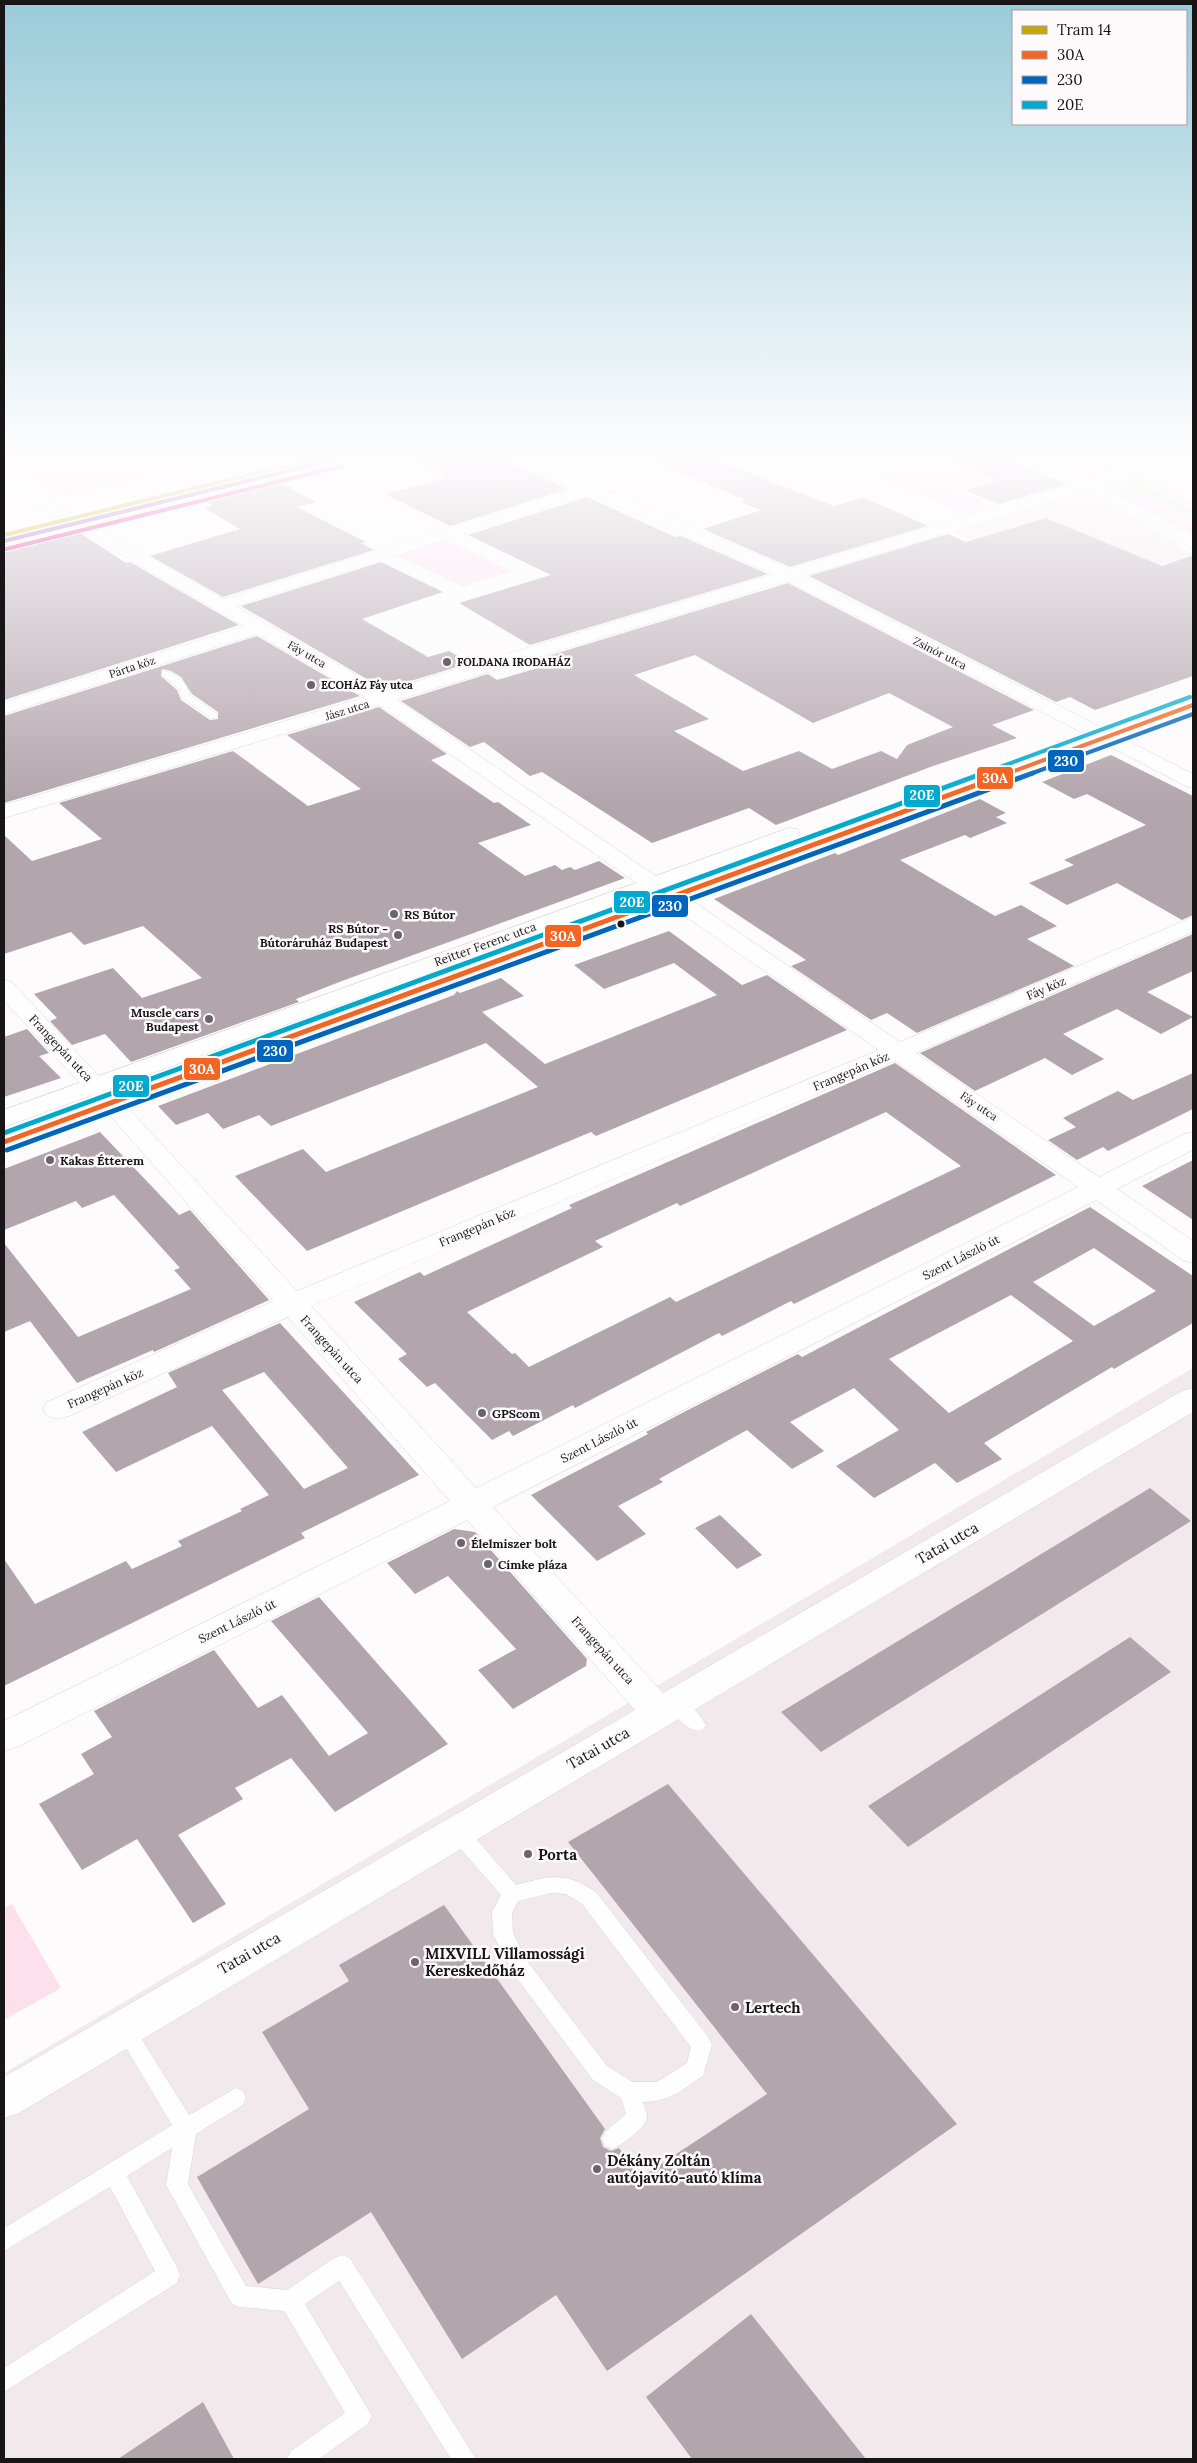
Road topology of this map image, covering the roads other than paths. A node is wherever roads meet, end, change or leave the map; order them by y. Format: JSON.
{"nodes":[{"id":1,"x":171,"y":573,"type":"edge"},
{"id":2,"x":324,"y":573,"type":"edge"},
{"id":3,"x":784,"y":573,"type":"edge"},
{"id":4,"x":801,"y":573,"type":"edge"},
{"id":5,"x":791,"y":576,"type":"junction"},
{"id":6,"x":222,"y":605,"type":"junction"},
{"id":7,"x":260,"y":627,"type":"junction"},
{"id":8,"x":165,"y":673,"type":"dead end"},
{"id":9,"x":1193,"y":690,"type":"edge"},
{"id":10,"x":383,"y":698,"type":"junction"},
{"id":11,"x":1193,"y":705,"type":"edge"},
{"id":12,"x":4,"y":708,"type":"edge"},
{"id":13,"x":214,"y":716,"type":"dead end"},
{"id":14,"x":1086,"y":727,"type":"junction"},
{"id":15,"x":1106,"y":737,"type":"junction"},
{"id":16,"x":1193,"y":782,"type":"edge"},
{"id":17,"x":4,"y":812,"type":"edge"},
{"id":18,"x":653,"y":882,"type":"junction"},
{"id":19,"x":673,"y":896,"type":"junction"},
{"id":20,"x":1193,"y":924,"type":"edge"},
{"id":21,"x":4,"y":987,"type":"edge"},
{"id":22,"x":362,"y":999,"type":"junction"},
{"id":23,"x":899,"y":1051,"type":"junction"},
{"id":24,"x":104,"y":1094,"type":"junction"},
{"id":25,"x":4,"y":1119,"type":"edge"},
{"id":26,"x":1193,"y":1140,"type":"edge"},
{"id":27,"x":4,"y":1142,"type":"edge"},
{"id":28,"x":1098,"y":1188,"type":"junction"},
{"id":29,"x":1193,"y":1254,"type":"edge"},
{"id":30,"x":291,"y":1304,"type":"junction"},
{"id":31,"x":1193,"y":1398,"type":"edge"},
{"id":32,"x":58,"y":1409,"type":"dead end"},
{"id":33,"x":472,"y":1504,"type":"junction"},
{"id":34,"x":677,"y":1713,"type":"junction"},
{"id":35,"x":4,"y":1737,"type":"edge"},
{"id":36,"x":457,"y":1831,"type":"junction"},
{"id":37,"x":512,"y":1894,"type":"junction"},
{"id":38,"x":124,"y":2028,"type":"junction"},
{"id":39,"x":630,"y":2092,"type":"junction"},
{"id":40,"x":4,"y":2098,"type":"edge"},
{"id":41,"x":236,"y":2098,"type":"dead end"},
{"id":42,"x":186,"y":2129,"type":"junction"},
{"id":43,"x":612,"y":2139,"type":"dead end"},
{"id":44,"x":114,"y":2173,"type":"junction"},
{"id":45,"x":4,"y":2240,"type":"edge"},
{"id":46,"x":290,"y":2301,"type":"junction"},
{"id":47,"x":4,"y":2381,"type":"edge"},
{"id":48,"x":299,"y":2459,"type":"edge"},
{"id":49,"x":464,"y":2459,"type":"edge"}],
"edges":[{"from":1,"to":6,"type":"street","name":"Fáy utca"},
{"from":2,"to":6,"type":"street"},
{"from":3,"to":5,"type":"street","name":"Zsinór utca"},
{"from":4,"to":5,"type":"street","name":"Jász utca"},
{"from":5,"to":10,"type":"street","name":"Jász utca"},
{"from":5,"to":14,"type":"street","name":"Zsinór utca"},
{"from":6,"to":7,"type":"street","name":"Fáy utca"},
{"from":7,"to":10,"type":"street","name":"Fáy utca"},
{"from":7,"to":12,"type":"street","name":"Párta köz"},
{"from":8,"to":13,"type":"lane"},
{"from":9,"to":14,"type":"street","name":"Reitter Ferenc utca"},
{"from":10,"to":17,"type":"street","name":"Jász utca"},
{"from":10,"to":18,"type":"street","name":"Fáy utca"},
{"from":11,"to":15,"type":"street","name":"Reitter Ferenc utca"},
{"from":14,"to":15,"type":"street","name":"Zsinór utca"},
{"from":14,"to":18,"type":"street","name":"Reitter Ferenc utca"},
{"from":15,"to":16,"type":"street","name":"Zsinór utca"},
{"from":15,"to":19,"type":"street","name":"Reitter Ferenc utca"},
{"from":18,"to":19,"type":"street","name":"Fáy utca"},
{"from":18,"to":22,"type":"street","name":"Reitter Ferenc utca"},
{"from":19,"to":22,"type":"street","name":"Reitter Ferenc utca"},
{"from":19,"to":23,"type":"street","name":"Fáy utca"},
{"from":20,"to":23,"type":"street","name":"Fáy köz"},
{"from":21,"to":24,"type":"street","name":"Frangepán utca"},
{"from":22,"to":24,"type":"street","name":"Reitter Ferenc utca"},
{"from":23,"to":28,"type":"street","name":"Fáy utca"},
{"from":23,"to":30,"type":"street","name":"Frangepán köz"},
{"from":24,"to":25,"type":"street","name":"Reitter Ferenc utca"},
{"from":24,"to":27,"type":"street","name":"Reitter Ferenc utca"},
{"from":24,"to":30,"type":"street","name":"Frangepán utca"},
{"from":26,"to":28,"type":"street","name":"Szent László út"},
{"from":28,"to":29,"type":"street","name":"Fáy utca"},
{"from":28,"to":33,"type":"street","name":"Szent László út"},
{"from":30,"to":32,"type":"street","name":"Frangepán köz"},
{"from":30,"to":33,"type":"street","name":"Frangepán utca"},
{"from":31,"to":34,"type":"street","name":"Tatai utca"},
{"from":33,"to":34,"type":"street","name":"Frangepán utca"},
{"from":33,"to":35,"type":"street","name":"Szent László út"},
{"from":34,"to":36,"type":"street","name":"Tatai utca"},
{"from":36,"to":37,"type":"lane"},
{"from":36,"to":38,"type":"street","name":"Tatai utca"},
{"from":37,"to":39,"type":"lane"},
{"from":37,"to":39,"type":"lane"},
{"from":38,"to":40,"type":"street","name":"Tatai utca"},
{"from":38,"to":42,"type":"lane"},
{"from":39,"to":43,"type":"lane"},
{"from":41,"to":42,"type":"lane"},
{"from":42,"to":44,"type":"lane"},
{"from":42,"to":46,"type":"lane"},
{"from":44,"to":45,"type":"lane"},
{"from":44,"to":47,"type":"lane"},
{"from":46,"to":48,"type":"lane"},
{"from":46,"to":49,"type":"lane"}]}
